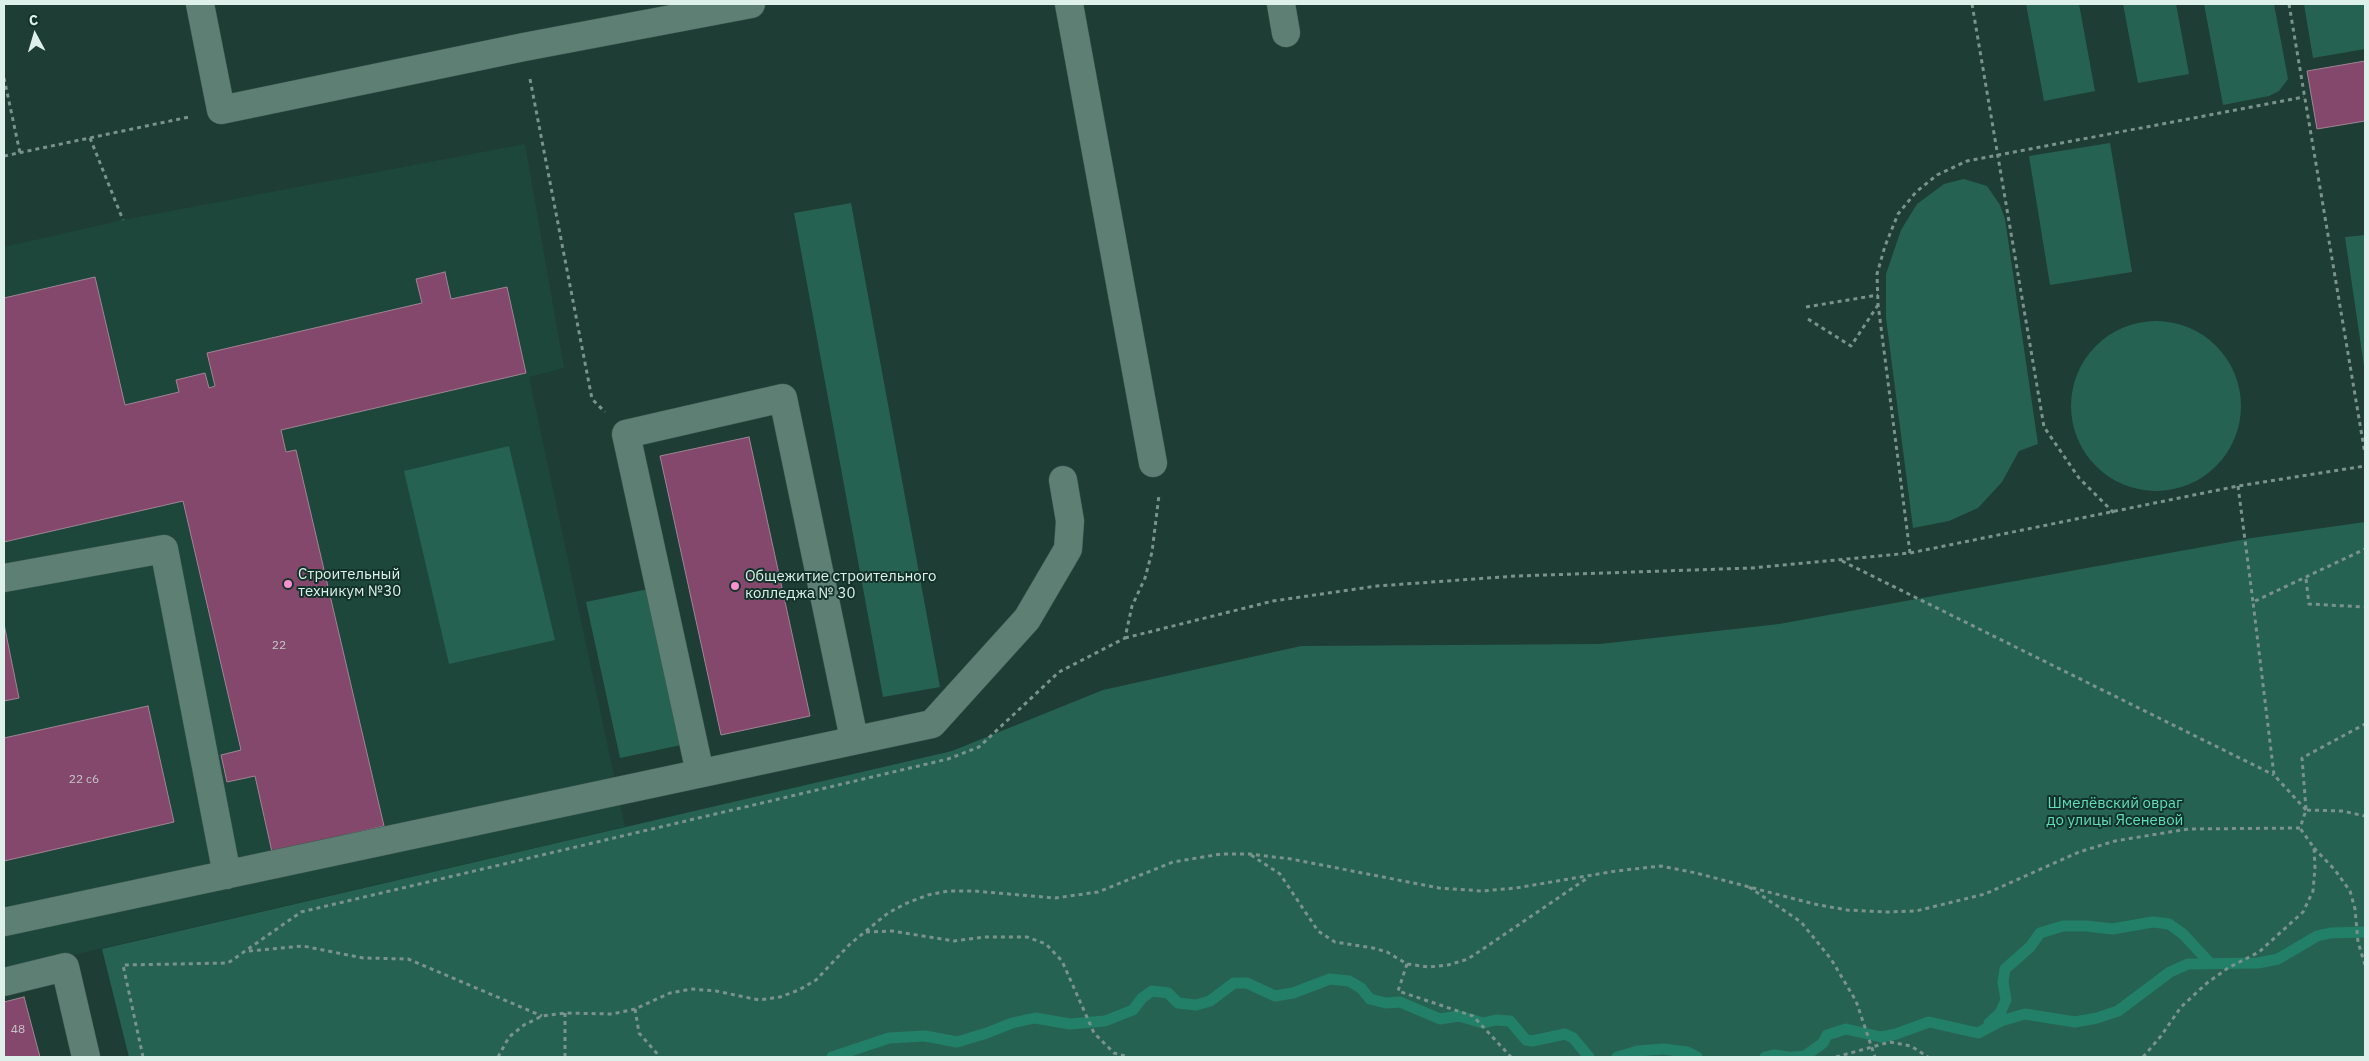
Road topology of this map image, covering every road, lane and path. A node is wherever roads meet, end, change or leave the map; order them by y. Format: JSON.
{"nodes":[{"id":1,"x":200,"y":4,"type":"edge"},
{"id":2,"x":751,"y":4,"type":"edge"},
{"id":3,"x":1069,"y":4,"type":"edge"},
{"id":4,"x":1281,"y":4,"type":"edge"},
{"id":5,"x":1972,"y":4,"type":"edge"},
{"id":6,"x":2288,"y":4,"type":"edge"},
{"id":7,"x":1286,"y":33,"type":"dead end"},
{"id":8,"x":524,"y":47,"type":"junction"},
{"id":9,"x":4,"y":78,"type":"edge"},
{"id":10,"x":2304,"y":97,"type":"junction"},
{"id":11,"x":221,"y":110,"type":"junction"},
{"id":12,"x":90,"y":138,"type":"junction"},
{"id":13,"x":20,"y":152,"type":"junction"},
{"id":14,"x":1997,"y":155,"type":"junction"},
{"id":15,"x":4,"y":156,"type":"edge"},
{"id":16,"x":123,"y":220,"type":"dead end"},
{"id":17,"x":1878,"y":296,"type":"junction"},
{"id":18,"x":1878,"y":304,"type":"junction"},
{"id":19,"x":1806,"y":307,"type":"dead end"},
{"id":20,"x":1808,"y":319,"type":"dead end"},
{"id":21,"x":592,"y":398,"type":"dead end"},
{"id":22,"x":2365,"y":454,"type":"edge"},
{"id":23,"x":2365,"y":466,"type":"edge"},
{"id":24,"x":1156,"y":476,"type":"joint"},
{"id":25,"x":1063,"y":480,"type":"dead end"},
{"id":26,"x":2238,"y":486,"type":"junction"},
{"id":27,"x":2114,"y":513,"type":"junction"},
{"id":28,"x":2365,"y":549,"type":"edge"},
{"id":29,"x":1910,"y":553,"type":"junction"},
{"id":30,"x":1842,"y":560,"type":"junction"},
{"id":31,"x":4,"y":578,"type":"edge"},
{"id":32,"x":2306,"y":579,"type":"junction"},
{"id":33,"x":2254,"y":602,"type":"junction"},
{"id":34,"x":2365,"y":607,"type":"edge"},
{"id":35,"x":1125,"y":638,"type":"junction"},
{"id":36,"x":2365,"y":724,"type":"edge"},
{"id":37,"x":854,"y":739,"type":"junction"},
{"id":38,"x":700,"y":774,"type":"junction"},
{"id":39,"x":2274,"y":775,"type":"junction"},
{"id":40,"x":2306,"y":810,"type":"junction"},
{"id":41,"x":2365,"y":816,"type":"edge"},
{"id":42,"x":2300,"y":828,"type":"junction"},
{"id":43,"x":2314,"y":848,"type":"junction"},
{"id":44,"x":1250,"y":854,"type":"junction"},
{"id":45,"x":227,"y":876,"type":"junction"},
{"id":46,"x":1591,"y":876,"type":"junction"},
{"id":47,"x":1746,"y":885,"type":"junction"},
{"id":48,"x":4,"y":922,"type":"edge"},
{"id":49,"x":866,"y":932,"type":"junction"},
{"id":50,"x":247,"y":951,"type":"junction"},
{"id":51,"x":1408,"y":964,"type":"junction"},
{"id":52,"x":2365,"y":965,"type":"edge"},
{"id":53,"x":4,"y":982,"type":"edge"},
{"id":54,"x":635,"y":1009,"type":"junction"},
{"id":55,"x":565,"y":1013,"type":"junction"},
{"id":56,"x":542,"y":1016,"type":"junction"},
{"id":57,"x":1873,"y":1046,"type":"junction"},
{"id":58,"x":86,"y":1057,"type":"edge"},
{"id":59,"x":143,"y":1057,"type":"edge"},
{"id":60,"x":498,"y":1057,"type":"edge"},
{"id":61,"x":565,"y":1057,"type":"edge"},
{"id":62,"x":660,"y":1057,"type":"edge"},
{"id":63,"x":1129,"y":1057,"type":"edge"},
{"id":64,"x":1509,"y":1057,"type":"edge"},
{"id":65,"x":1836,"y":1057,"type":"edge"},
{"id":66,"x":1875,"y":1057,"type":"edge"},
{"id":67,"x":1928,"y":1057,"type":"edge"},
{"id":68,"x":2143,"y":1057,"type":"edge"}],
"edges":[{"from":1,"to":11,"type":"lane"},
{"from":2,"to":8,"type":"lane"},
{"from":3,"to":24,"type":"lane"},
{"from":4,"to":7,"type":"lane"},
{"from":5,"to":14,"type":"path"},
{"from":6,"to":10,"type":"path"},
{"from":8,"to":11,"type":"lane"},
{"from":8,"to":21,"type":"path"},
{"from":9,"to":13,"type":"path"},
{"from":10,"to":14,"type":"path"},
{"from":10,"to":22,"type":"path"},
{"from":11,"to":12,"type":"path"},
{"from":12,"to":13,"type":"path"},
{"from":12,"to":16,"type":"path"},
{"from":13,"to":15,"type":"path"},
{"from":14,"to":17,"type":"path"},
{"from":14,"to":27,"type":"path"},
{"from":17,"to":18,"type":"path"},
{"from":17,"to":19,"type":"path"},
{"from":18,"to":20,"type":"path"},
{"from":18,"to":29,"type":"path"},
{"from":23,"to":26,"type":"path"},
{"from":24,"to":35,"type":"path"},
{"from":25,"to":37,"type":"lane"},
{"from":26,"to":27,"type":"path"},
{"from":26,"to":33,"type":"path"},
{"from":27,"to":29,"type":"path"},
{"from":28,"to":32,"type":"path"},
{"from":29,"to":30,"type":"path"},
{"from":30,"to":35,"type":"path"},
{"from":30,"to":39,"type":"path"},
{"from":31,"to":45,"type":"lane"},
{"from":32,"to":33,"type":"path"},
{"from":32,"to":34,"type":"path"},
{"from":33,"to":39,"type":"path"},
{"from":35,"to":50,"type":"path"},
{"from":36,"to":40,"type":"path"},
{"from":37,"to":38,"type":"lane"},
{"from":37,"to":38,"type":"lane"},
{"from":38,"to":45,"type":"lane"},
{"from":39,"to":40,"type":"path"},
{"from":40,"to":41,"type":"path"},
{"from":40,"to":42,"type":"path"},
{"from":42,"to":43,"type":"path"},
{"from":42,"to":47,"type":"path"},
{"from":43,"to":52,"type":"path"},
{"from":43,"to":68,"type":"path"},
{"from":44,"to":46,"type":"path"},
{"from":44,"to":49,"type":"path"},
{"from":44,"to":51,"type":"path"},
{"from":45,"to":48,"type":"lane"},
{"from":46,"to":47,"type":"path"},
{"from":46,"to":51,"type":"path"},
{"from":47,"to":57,"type":"path"},
{"from":49,"to":54,"type":"path"},
{"from":49,"to":63,"type":"path"},
{"from":50,"to":56,"type":"path"},
{"from":50,"to":59,"type":"path"},
{"from":51,"to":64,"type":"path"},
{"from":53,"to":58,"type":"lane"},
{"from":54,"to":55,"type":"path"},
{"from":54,"to":62,"type":"path"},
{"from":55,"to":56,"type":"path"},
{"from":55,"to":61,"type":"path"},
{"from":56,"to":60,"type":"path"},
{"from":57,"to":65,"type":"path"},
{"from":57,"to":66,"type":"path"},
{"from":57,"to":67,"type":"path"}]}
